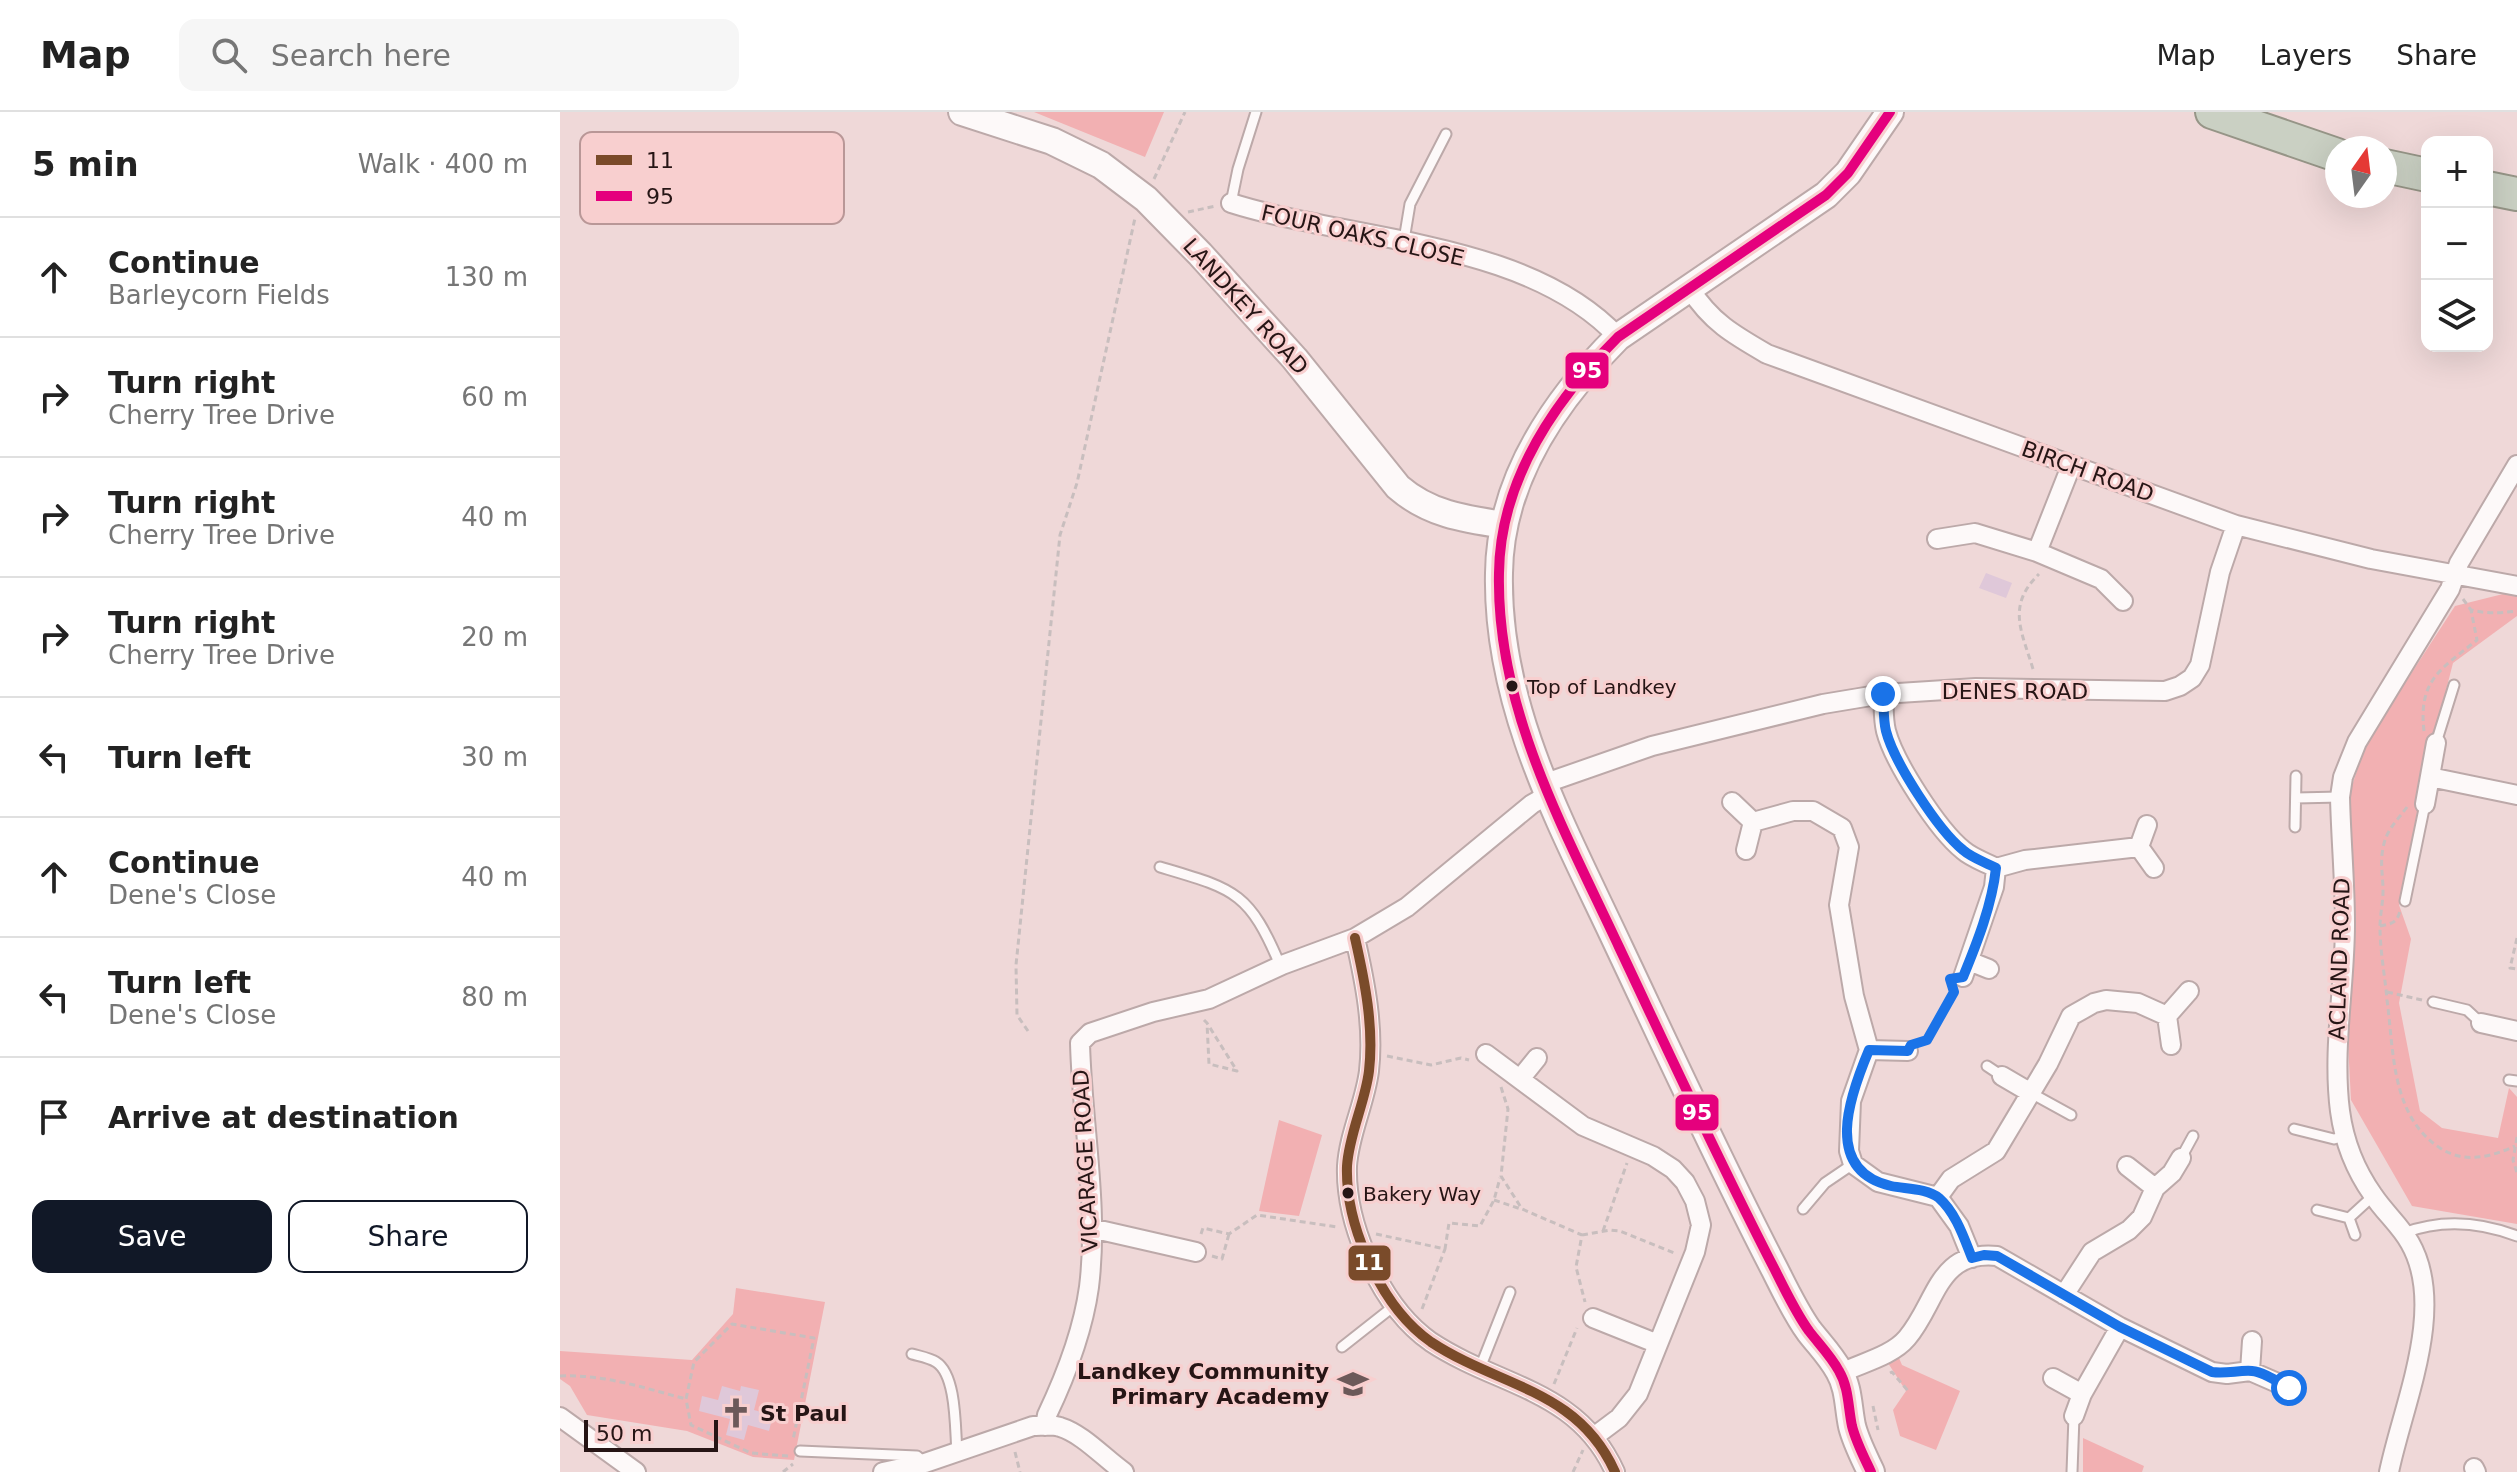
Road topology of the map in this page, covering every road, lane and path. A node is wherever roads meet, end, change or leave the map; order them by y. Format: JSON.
{"nodes":[{"id":1,"x":962,"y":112,"type":"edge"},
{"id":2,"x":1185,"y":112,"type":"edge"},
{"id":3,"x":1256,"y":112,"type":"edge"},
{"id":4,"x":1890,"y":112,"type":"edge"},
{"id":5,"x":2212,"y":112,"type":"edge"},
{"id":6,"x":1446,"y":134,"type":"dead end"},
{"id":7,"x":2325,"y":151,"type":"edge"},
{"id":8,"x":2397,"y":169,"type":"edge"},
{"id":9,"x":2421,"y":174,"type":"edge"},
{"id":10,"x":2493,"y":189,"type":"edge"},
{"id":11,"x":2517,"y":194,"type":"edge"},
{"id":12,"x":1231,"y":203,"type":"junction"},
{"id":13,"x":1155,"y":208,"type":"junction"},
{"id":14,"x":1404,"y":240,"type":"junction"},
{"id":15,"x":1690,"y":289,"type":"junction"},
{"id":16,"x":1618,"y":337,"type":"junction"},
{"id":17,"x":2517,"y":465,"type":"edge"},
{"id":18,"x":2071,"y":466,"type":"junction"},
{"id":19,"x":1504,"y":525,"type":"junction"},
{"id":20,"x":2236,"y":525,"type":"junction"},
{"id":21,"x":1937,"y":539,"type":"dead end"},
{"id":22,"x":2043,"y":554,"type":"junction"},
{"id":23,"x":2452,"y":582,"type":"junction"},
{"id":24,"x":2517,"y":586,"type":"edge"},
{"id":25,"x":2123,"y":601,"type":"dead end"},
{"id":26,"x":2471,"y":610,"type":"junction"},
{"id":27,"x":2517,"y":611,"type":"edge"},
{"id":28,"x":2454,"y":685,"type":"dead end"},
{"id":29,"x":2034,"y":688,"type":"junction"},
{"id":30,"x":1883,"y":694,"type":"junction"},
{"id":31,"x":2430,"y":740,"type":"junction"},
{"id":32,"x":2296,"y":776,"type":"dead end"},
{"id":33,"x":2430,"y":777,"type":"junction"},
{"id":34,"x":1546,"y":790,"type":"junction"},
{"id":35,"x":2517,"y":795,"type":"edge"},
{"id":36,"x":2340,"y":797,"type":"junction"},
{"id":37,"x":2296,"y":798,"type":"junction"},
{"id":38,"x":1732,"y":802,"type":"dead end"},
{"id":39,"x":2418,"y":802,"type":"junction"},
{"id":40,"x":1753,"y":822,"type":"junction"},
{"id":41,"x":2147,"y":825,"type":"dead end"},
{"id":42,"x":2295,"y":827,"type":"dead end"},
{"id":43,"x":2139,"y":847,"type":"junction"},
{"id":44,"x":1746,"y":850,"type":"dead end"},
{"id":45,"x":1160,"y":867,"type":"dead end"},
{"id":46,"x":1996,"y":868,"type":"junction"},
{"id":47,"x":2154,"y":868,"type":"dead end"},
{"id":48,"x":2405,"y":901,"type":"joint"},
{"id":49,"x":2380,"y":926,"type":"junction"},
{"id":50,"x":1355,"y":938,"type":"junction"},
{"id":51,"x":2517,"y":938,"type":"edge"},
{"id":52,"x":1280,"y":965,"type":"junction"},
{"id":53,"x":1966,"y":969,"type":"junction"},
{"id":54,"x":1989,"y":969,"type":"dead end"},
{"id":55,"x":2517,"y":969,"type":"edge"},
{"id":56,"x":2189,"y":991,"type":"dead end"},
{"id":57,"x":2387,"y":992,"type":"junction"},
{"id":58,"x":2433,"y":1002,"type":"joint"},
{"id":59,"x":1194,"y":1003,"type":"junction"},
{"id":60,"x":2167,"y":1016,"type":"junction"},
{"id":61,"x":1207,"y":1023,"type":"junction"},
{"id":62,"x":2481,"y":1023,"type":"joint"},
{"id":63,"x":1028,"y":1031,"type":"dead end"},
{"id":64,"x":2517,"y":1031,"type":"edge"},
{"id":65,"x":2171,"y":1045,"type":"dead end"},
{"id":66,"x":1869,"y":1050,"type":"junction"},
{"id":67,"x":1371,"y":1051,"type":"junction"},
{"id":68,"x":1908,"y":1051,"type":"joint"},
{"id":69,"x":1482,"y":1058,"type":"joint"},
{"id":70,"x":1537,"y":1058,"type":"dead end"},
{"id":71,"x":1995,"y":1071,"type":"dead end"},
{"id":72,"x":1520,"y":1079,"type":"junction"},
{"id":73,"x":1500,"y":1083,"type":"dead end"},
{"id":74,"x":2031,"y":1093,"type":"junction"},
{"id":75,"x":2071,"y":1115,"type":"dead end"},
{"id":76,"x":2294,"y":1129,"type":"dead end"},
{"id":77,"x":2193,"y":1136,"type":"dead end"},
{"id":78,"x":2345,"y":1136,"type":"junction"},
{"id":79,"x":2517,"y":1137,"type":"edge"},
{"id":80,"x":2515,"y":1146,"type":"junction"},
{"id":81,"x":1633,"y":1148,"type":"junction"},
{"id":82,"x":2181,"y":1158,"type":"joint"},
{"id":83,"x":1853,"y":1164,"type":"junction"},
{"id":84,"x":2127,"y":1166,"type":"dead end"},
{"id":85,"x":2517,"y":1173,"type":"edge"},
{"id":86,"x":1501,"y":1176,"type":"junction"},
{"id":87,"x":2155,"y":1188,"type":"junction"},
{"id":88,"x":2373,"y":1196,"type":"junction"},
{"id":89,"x":1938,"y":1197,"type":"junction"},
{"id":90,"x":1494,"y":1200,"type":"junction"},
{"id":91,"x":1522,"y":1209,"type":"junction"},
{"id":92,"x":1803,"y":1209,"type":"dead end"},
{"id":93,"x":2317,"y":1210,"type":"dead end"},
{"id":94,"x":2349,"y":1218,"type":"junction"},
{"id":95,"x":1091,"y":1228,"type":"junction"},
{"id":96,"x":1356,"y":1230,"type":"junction"},
{"id":97,"x":1603,"y":1231,"type":"junction"},
{"id":98,"x":2404,"y":1233,"type":"junction"},
{"id":99,"x":1229,"y":1234,"type":"junction"},
{"id":100,"x":1582,"y":1235,"type":"junction"},
{"id":101,"x":2355,"y":1235,"type":"dead end"},
{"id":102,"x":2517,"y":1236,"type":"edge"},
{"id":103,"x":1445,"y":1249,"type":"junction"},
{"id":104,"x":1196,"y":1252,"type":"junction"},
{"id":105,"x":1972,"y":1258,"type":"junction"},
{"id":106,"x":1691,"y":1260,"type":"junction"},
{"id":107,"x":1510,"y":1292,"type":"dead end"},
{"id":108,"x":2064,"y":1295,"type":"junction"},
{"id":109,"x":1394,"y":1306,"type":"junction"},
{"id":110,"x":1586,"y":1316,"type":"junction"},
{"id":111,"x":1415,"y":1327,"type":"junction"},
{"id":112,"x":2120,"y":1327,"type":"junction"},
{"id":113,"x":2252,"y":1341,"type":"dead end"},
{"id":114,"x":1658,"y":1344,"type":"junction"},
{"id":115,"x":1342,"y":1347,"type":"dead end"},
{"id":116,"x":912,"y":1354,"type":"dead end"},
{"id":117,"x":1480,"y":1368,"type":"junction"},
{"id":118,"x":2250,"y":1371,"type":"junction"},
{"id":119,"x":1841,"y":1373,"type":"junction"},
{"id":120,"x":1885,"y":1375,"type":"dead end"},
{"id":121,"x":560,"y":1376,"type":"edge"},
{"id":122,"x":2053,"y":1378,"type":"dead end"},
{"id":123,"x":2289,"y":1388,"type":"dead end"},
{"id":124,"x":1909,"y":1392,"type":"dead end"},
{"id":125,"x":2082,"y":1394,"type":"junction"},
{"id":126,"x":1546,"y":1398,"type":"junction"},
{"id":127,"x":686,"y":1399,"type":"junction"},
{"id":128,"x":2074,"y":1416,"type":"joint"},
{"id":129,"x":560,"y":1417,"type":"edge"},
{"id":130,"x":1045,"y":1426,"type":"junction"},
{"id":131,"x":1012,"y":1434,"type":"junction"},
{"id":132,"x":1595,"y":1436,"type":"junction"},
{"id":133,"x":793,"y":1441,"type":"dead end"},
{"id":134,"x":800,"y":1451,"type":"dead end"},
{"id":135,"x":957,"y":1452,"type":"junction"},
{"id":136,"x":790,"y":1456,"type":"dead end"},
{"id":137,"x":925,"y":1463,"type":"junction"},
{"id":138,"x":636,"y":1472,"type":"edge"},
{"id":139,"x":883,"y":1472,"type":"edge"},
{"id":140,"x":1020,"y":1472,"type":"edge"},
{"id":141,"x":1124,"y":1472,"type":"edge"},
{"id":142,"x":1615,"y":1472,"type":"edge"},
{"id":143,"x":1871,"y":1472,"type":"edge"},
{"id":144,"x":2072,"y":1472,"type":"edge"},
{"id":145,"x":2389,"y":1472,"type":"edge"}],
"edges":[{"from":1,"to":13,"type":"street","name":"LANDKEY ROAD"},
{"from":2,"to":13,"type":"path"},
{"from":3,"to":12,"type":"lane"},
{"from":4,"to":15,"type":"street"},
{"from":5,"to":7,"type":"highway"},
{"from":6,"to":14,"type":"lane"},
{"from":8,"to":9,"type":"highway"},
{"from":10,"to":11,"type":"highway"},
{"from":12,"to":13,"type":"path"},
{"from":12,"to":14,"type":"street","name":"FOUR OAKS CLOSE"},
{"from":13,"to":19,"type":"street","name":"LANDKEY ROAD"},
{"from":13,"to":63,"type":"path"},
{"from":14,"to":16,"type":"street","name":"FOUR OAKS CLOSE"},
{"from":15,"to":16,"type":"street"},
{"from":15,"to":18,"type":"street","name":"BIRCH ROAD"},
{"from":16,"to":19,"type":"street"},
{"from":17,"to":23,"type":"street","name":"ACLAND ROAD"},
{"from":18,"to":20,"type":"street","name":"BIRCH ROAD"},
{"from":18,"to":22,"type":"street"},
{"from":19,"to":34,"type":"street"},
{"from":20,"to":23,"type":"street","name":"BIRCH ROAD"},
{"from":20,"to":29,"type":"street","name":"DENES ROAD"},
{"from":21,"to":22,"type":"street"},
{"from":22,"to":25,"type":"street"},
{"from":22,"to":29,"type":"path"},
{"from":23,"to":24,"type":"street","name":"BIRCH ROAD"},
{"from":23,"to":26,"type":"path"},
{"from":23,"to":36,"type":"street","name":"ACLAND ROAD"},
{"from":26,"to":27,"type":"path"},
{"from":26,"to":31,"type":"path"},
{"from":28,"to":31,"type":"lane"},
{"from":29,"to":30,"type":"street","name":"DENES ROAD"},
{"from":30,"to":34,"type":"street","name":"DENES ROAD"},
{"from":30,"to":46,"type":"street"},
{"from":31,"to":33,"type":"street"},
{"from":32,"to":37,"type":"lane"},
{"from":33,"to":35,"type":"street"},
{"from":33,"to":39,"type":"street"},
{"from":34,"to":50,"type":"street","name":"VICARAGE ROAD"},
{"from":34,"to":119,"type":"street"},
{"from":36,"to":37,"type":"lane"},
{"from":36,"to":78,"type":"street","name":"ACLAND ROAD"},
{"from":37,"to":42,"type":"lane"},
{"from":38,"to":40,"type":"street"},
{"from":39,"to":48,"type":"lane"},
{"from":39,"to":49,"type":"path"},
{"from":40,"to":44,"type":"street"},
{"from":40,"to":66,"type":"street"},
{"from":41,"to":43,"type":"street"},
{"from":43,"to":46,"type":"street"},
{"from":43,"to":47,"type":"street"},
{"from":45,"to":52,"type":"lane"},
{"from":46,"to":53,"type":"street"},
{"from":48,"to":49,"type":"path"},
{"from":49,"to":57,"type":"path"},
{"from":50,"to":52,"type":"street","name":"VICARAGE ROAD"},
{"from":50,"to":67,"type":"street"},
{"from":51,"to":55,"type":"path"},
{"from":52,"to":59,"type":"street","name":"VICARAGE ROAD"},
{"from":53,"to":54,"type":"street"},
{"from":53,"to":68,"type":"path"},
{"from":56,"to":60,"type":"street"},
{"from":57,"to":58,"type":"path"},
{"from":57,"to":80,"type":"path"},
{"from":58,"to":62,"type":"lane"},
{"from":59,"to":61,"type":"path"},
{"from":59,"to":95,"type":"street","name":"VICARAGE ROAD"},
{"from":60,"to":65,"type":"street"},
{"from":60,"to":74,"type":"street"},
{"from":61,"to":61,"type":"path"},
{"from":62,"to":64,"type":"street"},
{"from":66,"to":68,"type":"street"},
{"from":66,"to":83,"type":"street"},
{"from":67,"to":69,"type":"path"},
{"from":67,"to":96,"type":"street"},
{"from":69,"to":72,"type":"street"},
{"from":70,"to":72,"type":"street"},
{"from":71,"to":74,"type":"street"},
{"from":72,"to":81,"type":"street"},
{"from":73,"to":86,"type":"path"},
{"from":74,"to":75,"type":"lane"},
{"from":74,"to":89,"type":"street"},
{"from":76,"to":78,"type":"lane"},
{"from":77,"to":82,"type":"lane"},
{"from":78,"to":88,"type":"street","name":"ACLAND ROAD"},
{"from":79,"to":80,"type":"path"},
{"from":80,"to":85,"type":"path"},
{"from":81,"to":97,"type":"path"},
{"from":81,"to":106,"type":"street"},
{"from":82,"to":87,"type":"street"},
{"from":83,"to":89,"type":"street"},
{"from":83,"to":92,"type":"lane"},
{"from":84,"to":87,"type":"street"},
{"from":86,"to":90,"type":"path"},
{"from":86,"to":91,"type":"path"},
{"from":87,"to":108,"type":"street"},
{"from":88,"to":94,"type":"lane"},
{"from":88,"to":98,"type":"street","name":"ACLAND ROAD"},
{"from":89,"to":105,"type":"street"},
{"from":90,"to":91,"type":"path"},
{"from":90,"to":103,"type":"path"},
{"from":91,"to":100,"type":"path"},
{"from":93,"to":94,"type":"lane"},
{"from":94,"to":101,"type":"lane"},
{"from":95,"to":104,"type":"street"},
{"from":95,"to":130,"type":"street","name":"VICARAGE ROAD"},
{"from":96,"to":99,"type":"path"},
{"from":96,"to":103,"type":"path"},
{"from":96,"to":109,"type":"street"},
{"from":97,"to":100,"type":"path"},
{"from":97,"to":106,"type":"path"},
{"from":98,"to":102,"type":"lane"},
{"from":98,"to":145,"type":"street","name":"ACLAND ROAD"},
{"from":99,"to":104,"type":"path"},
{"from":99,"to":104,"type":"path"},
{"from":100,"to":110,"type":"path"},
{"from":103,"to":111,"type":"path"},
{"from":105,"to":108,"type":"street"},
{"from":105,"to":119,"type":"street"},
{"from":106,"to":114,"type":"street"},
{"from":107,"to":117,"type":"lane"},
{"from":108,"to":112,"type":"street"},
{"from":109,"to":111,"type":"street"},
{"from":109,"to":115,"type":"lane"},
{"from":110,"to":114,"type":"street"},
{"from":110,"to":126,"type":"path"},
{"from":111,"to":117,"type":"street"},
{"from":112,"to":118,"type":"street"},
{"from":112,"to":125,"type":"street"},
{"from":113,"to":118,"type":"street"},
{"from":114,"to":132,"type":"street"},
{"from":116,"to":135,"type":"lane"},
{"from":117,"to":126,"type":"street"},
{"from":118,"to":123,"type":"street"},
{"from":119,"to":143,"type":"street"},
{"from":120,"to":124,"type":"path"},
{"from":121,"to":127,"type":"path"},
{"from":122,"to":125,"type":"street"},
{"from":125,"to":128,"type":"street"},
{"from":126,"to":132,"type":"street"},
{"from":127,"to":133,"type":"path"},
{"from":127,"to":136,"type":"path"},
{"from":128,"to":144,"type":"lane"},
{"from":129,"to":138,"type":"street"},
{"from":130,"to":131,"type":"street"},
{"from":130,"to":141,"type":"street"},
{"from":131,"to":135,"type":"street"},
{"from":131,"to":140,"type":"path"},
{"from":132,"to":142,"type":"street"},
{"from":134,"to":137,"type":"lane"},
{"from":135,"to":137,"type":"street"},
{"from":137,"to":139,"type":"street"}]}
